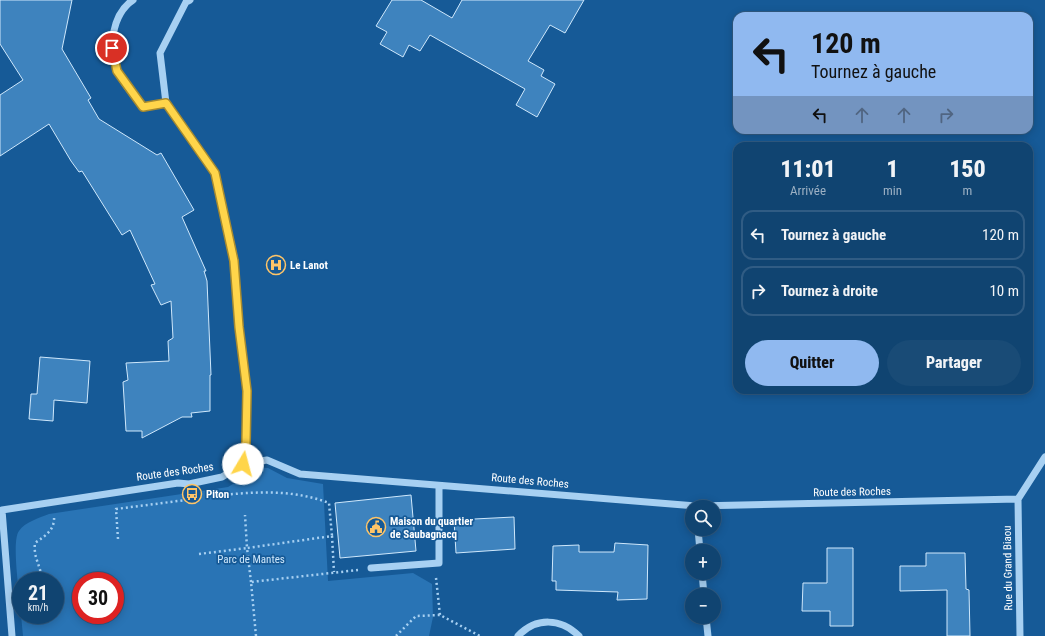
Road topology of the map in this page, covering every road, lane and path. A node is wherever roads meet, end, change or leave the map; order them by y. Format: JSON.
{"nodes":[{"id":1,"x":133,"y":0,"type":"edge"},
{"id":2,"x":186,"y":1,"type":"edge"},
{"id":3,"x":166,"y":103,"type":"junction"},
{"id":4,"x":1045,"y":457,"type":"edge"},
{"id":5,"x":243,"y":464,"type":"junction"},
{"id":6,"x":439,"y":486,"type":"junction"},
{"id":7,"x":203,"y":498,"type":"dead end"},
{"id":8,"x":1018,"y":499,"type":"junction"},
{"id":9,"x":187,"y":500,"type":"dead end"},
{"id":10,"x":53,"y":502,"type":"junction"},
{"id":11,"x":685,"y":506,"type":"edge"},
{"id":12,"x":721,"y":506,"type":"edge"},
{"id":13,"x":1,"y":508,"type":"edge"},
{"id":14,"x":245,"y":515,"type":"dead end"},
{"id":15,"x":332,"y":536,"type":"junction"},
{"id":16,"x":118,"y":538,"type":"dead end"},
{"id":17,"x":247,"y":548,"type":"junction"},
{"id":18,"x":199,"y":554,"type":"dead end"},
{"id":19,"x":435,"y":564,"type":"junction"},
{"id":20,"x":371,"y":568,"type":"joint"},
{"id":21,"x":41,"y":572,"type":"edge"},
{"id":22,"x":334,"y":572,"type":"junction"},
{"id":23,"x":251,"y":582,"type":"junction"},
{"id":24,"x":440,"y":615,"type":"junction"},
{"id":25,"x":707,"y":624,"type":"edge"},
{"id":26,"x":12,"y":636,"type":"edge"},
{"id":27,"x":256,"y":636,"type":"edge"},
{"id":28,"x":396,"y":636,"type":"edge"},
{"id":29,"x":480,"y":636,"type":"edge"},
{"id":30,"x":518,"y":636,"type":"edge"},
{"id":31,"x":579,"y":636,"type":"edge"},
{"id":32,"x":708,"y":636,"type":"edge"},
{"id":33,"x":1020,"y":636,"type":"edge"}],
"edges":[{"from":1,"to":3,"type":"street"},
{"from":2,"to":3,"type":"street"},
{"from":3,"to":5,"type":"street"},
{"from":4,"to":8,"type":"street"},
{"from":5,"to":6,"type":"street","name":"Route des Roches"},
{"from":5,"to":10,"type":"street","name":"Route des Roches"},
{"from":6,"to":11,"type":"street","name":"Route des Roches"},
{"from":6,"to":19,"type":"street"},
{"from":7,"to":15,"type":"path"},
{"from":8,"to":12,"type":"street","name":"Route des Roches"},
{"from":8,"to":33,"type":"street","name":"Rue du Grand Biaou"},
{"from":9,"to":16,"type":"path"},
{"from":10,"to":13,"type":"street","name":"Route des Roches"},
{"from":10,"to":21,"type":"path"},
{"from":13,"to":26,"type":"street"},
{"from":14,"to":17,"type":"path"},
{"from":15,"to":17,"type":"path"},
{"from":15,"to":22,"type":"path"},
{"from":17,"to":18,"type":"path"},
{"from":17,"to":23,"type":"path"},
{"from":19,"to":20,"type":"street"},
{"from":19,"to":24,"type":"path"},
{"from":20,"to":22,"type":"path"},
{"from":22,"to":23,"type":"path"},
{"from":23,"to":27,"type":"path"},
{"from":24,"to":28,"type":"path"},
{"from":24,"to":29,"type":"path"},
{"from":25,"to":32,"type":"street"},
{"from":30,"to":31,"type":"street"}]}
